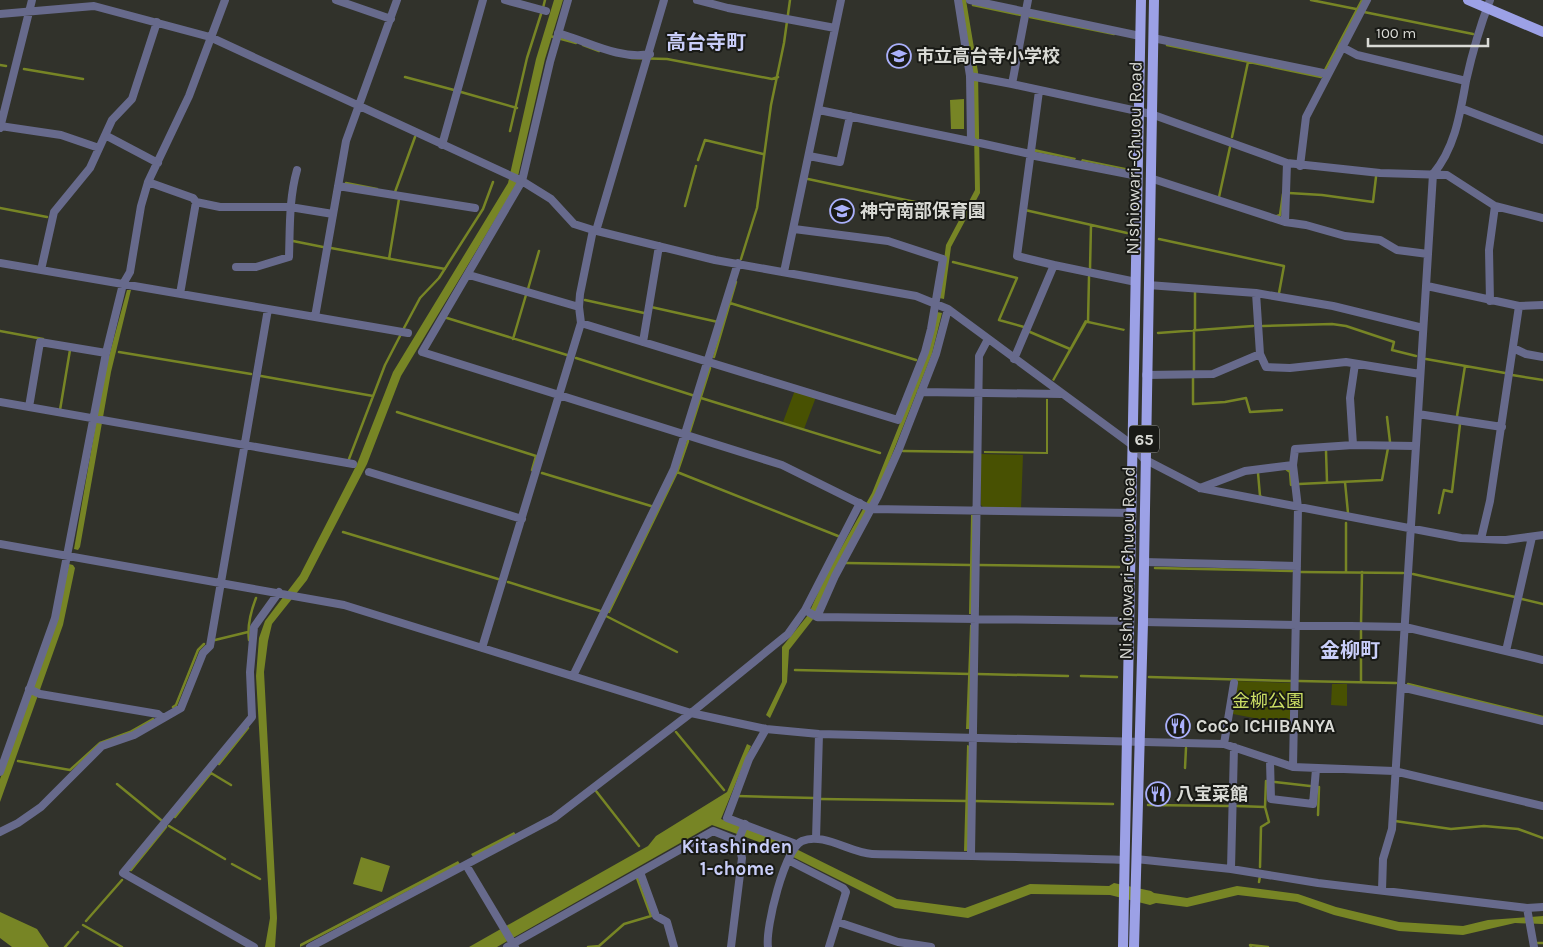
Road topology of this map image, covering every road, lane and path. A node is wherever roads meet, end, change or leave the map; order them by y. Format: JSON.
{"nodes":[{"id":1,"x":32,"y":0,"type":"edge"},
{"id":2,"x":225,"y":0,"type":"edge"},
{"id":3,"x":336,"y":0,"type":"edge"},
{"id":4,"x":364,"y":0,"type":"edge"},
{"id":5,"x":397,"y":0,"type":"edge"},
{"id":6,"x":483,"y":0,"type":"edge"},
{"id":7,"x":505,"y":0,"type":"edge"},
{"id":8,"x":568,"y":0,"type":"edge"},
{"id":9,"x":664,"y":0,"type":"edge"},
{"id":10,"x":697,"y":0,"type":"edge"},
{"id":11,"x":841,"y":0,"type":"edge"},
{"id":12,"x":963,"y":0,"type":"edge"},
{"id":13,"x":1028,"y":0,"type":"edge"},
{"id":14,"x":1140,"y":0,"type":"edge"},
{"id":15,"x":1154,"y":0,"type":"edge"},
{"id":16,"x":1367,"y":0,"type":"edge"},
{"id":17,"x":1468,"y":0,"type":"edge"},
{"id":18,"x":95,"y":3,"type":"edge"},
{"id":19,"x":1488,"y":4,"type":"edge"},
{"id":20,"x":363,"y":9,"type":"junction"},
{"id":21,"x":546,"y":11,"type":"dead end"},
{"id":22,"x":29,"y":12,"type":"junction"},
{"id":23,"x":1026,"y":12,"type":"junction"},
{"id":24,"x":0,"y":14,"type":"edge"},
{"id":25,"x":391,"y":19,"type":"junction"},
{"id":26,"x":157,"y":22,"type":"junction"},
{"id":27,"x":835,"y":28,"type":"junction"},
{"id":28,"x":1543,"y":32,"type":"edge"},
{"id":29,"x":558,"y":36,"type":"junction"},
{"id":30,"x":1140,"y":36,"type":"junction"},
{"id":31,"x":210,"y":37,"type":"junction"},
{"id":32,"x":1153,"y":38,"type":"junction"},
{"id":33,"x":1342,"y":47,"type":"junction"},
{"id":34,"x":649,"y":56,"type":"junction"},
{"id":35,"x":1328,"y":74,"type":"junction"},
{"id":36,"x":974,"y":76,"type":"junction"},
{"id":37,"x":1466,"y":81,"type":"junction"},
{"id":38,"x":1012,"y":84,"type":"junction"},
{"id":39,"x":1039,"y":91,"type":"junction"},
{"id":40,"x":360,"y":106,"type":"junction"},
{"id":41,"x":1463,"y":109,"type":"junction"},
{"id":42,"x":818,"y":110,"type":"junction"},
{"id":43,"x":1139,"y":112,"type":"junction"},
{"id":44,"x":1151,"y":114,"type":"junction"},
{"id":45,"x":850,"y":116,"type":"junction"},
{"id":46,"x":0,"y":126,"type":"edge"},
{"id":47,"x":105,"y":136,"type":"junction"},
{"id":48,"x":1543,"y":140,"type":"edge"},
{"id":49,"x":975,"y":142,"type":"junction"},
{"id":50,"x":442,"y":145,"type":"junction"},
{"id":51,"x":99,"y":148,"type":"junction"},
{"id":52,"x":1030,"y":154,"type":"junction"},
{"id":53,"x":809,"y":156,"type":"junction"},
{"id":54,"x":158,"y":163,"type":"junction"},
{"id":55,"x":1287,"y":163,"type":"junction"},
{"id":56,"x":1300,"y":166,"type":"junction"},
{"id":57,"x":297,"y":170,"type":"dead end"},
{"id":58,"x":1433,"y":174,"type":"junction"},
{"id":59,"x":1138,"y":176,"type":"junction"},
{"id":60,"x":1150,"y":178,"type":"junction"},
{"id":61,"x":521,"y":180,"type":"junction"},
{"id":62,"x":148,"y":182,"type":"junction"},
{"id":63,"x":338,"y":186,"type":"junction"},
{"id":64,"x":196,"y":202,"type":"junction"},
{"id":65,"x":290,"y":206,"type":"junction"},
{"id":66,"x":1495,"y":206,"type":"junction"},
{"id":67,"x":475,"y":208,"type":"dead end"},
{"id":68,"x":333,"y":214,"type":"junction"},
{"id":69,"x":1543,"y":218,"type":"edge"},
{"id":70,"x":1285,"y":222,"type":"junction"},
{"id":71,"x":794,"y":229,"type":"junction"},
{"id":72,"x":595,"y":230,"type":"junction"},
{"id":73,"x":659,"y":246,"type":"junction"},
{"id":74,"x":1428,"y":254,"type":"junction"},
{"id":75,"x":0,"y":263,"type":"edge"},
{"id":76,"x":738,"y":263,"type":"junction"},
{"id":77,"x":1054,"y":265,"type":"junction"},
{"id":78,"x":236,"y":267,"type":"dead end"},
{"id":79,"x":41,"y":270,"type":"junction"},
{"id":80,"x":784,"y":272,"type":"junction"},
{"id":81,"x":469,"y":274,"type":"junction"},
{"id":82,"x":1136,"y":282,"type":"junction"},
{"id":83,"x":123,"y":284,"type":"junction"},
{"id":84,"x":1148,"y":285,"type":"junction"},
{"id":85,"x":1427,"y":286,"type":"junction"},
{"id":86,"x":1256,"y":293,"type":"junction"},
{"id":87,"x":180,"y":294,"type":"junction"},
{"id":88,"x":1490,"y":300,"type":"junction"},
{"id":89,"x":935,"y":302,"type":"junction"},
{"id":90,"x":1543,"y":305,"type":"edge"},
{"id":91,"x":1519,"y":306,"type":"junction"},
{"id":92,"x":579,"y":307,"type":"junction"},
{"id":93,"x":268,"y":309,"type":"junction"},
{"id":94,"x":948,"y":309,"type":"junction"},
{"id":95,"x":315,"y":317,"type":"junction"},
{"id":96,"x":581,"y":323,"type":"junction"},
{"id":97,"x":1423,"y":328,"type":"junction"},
{"id":98,"x":408,"y":333,"type":"dead end"},
{"id":99,"x":988,"y":339,"type":"junction"},
{"id":100,"x":643,"y":342,"type":"junction"},
{"id":101,"x":1513,"y":348,"type":"junction"},
{"id":102,"x":106,"y":354,"type":"junction"},
{"id":103,"x":1260,"y":354,"type":"junction"},
{"id":104,"x":1543,"y":357,"type":"edge"},
{"id":105,"x":1014,"y":359,"type":"junction"},
{"id":106,"x":708,"y":362,"type":"junction"},
{"id":107,"x":1355,"y":364,"type":"junction"},
{"id":108,"x":1420,"y":374,"type":"junction"},
{"id":109,"x":1146,"y":375,"type":"junction"},
{"id":110,"x":921,"y":392,"type":"junction"},
{"id":111,"x":980,"y":393,"type":"junction"},
{"id":112,"x":1061,"y":394,"type":"junction"},
{"id":113,"x":560,"y":395,"type":"junction"},
{"id":114,"x":0,"y":402,"type":"edge"},
{"id":115,"x":28,"y":407,"type":"junction"},
{"id":116,"x":1418,"y":414,"type":"junction"},
{"id":117,"x":93,"y":418,"type":"junction"},
{"id":118,"x":1502,"y":427,"type":"junction"},
{"id":119,"x":685,"y":434,"type":"junction"},
{"id":120,"x":1131,"y":444,"type":"junction"},
{"id":121,"x":244,"y":445,"type":"junction"},
{"id":122,"x":1353,"y":445,"type":"junction"},
{"id":123,"x":1415,"y":446,"type":"junction"},
{"id":124,"x":1144,"y":459,"type":"junction"},
{"id":125,"x":353,"y":464,"type":"dead end"},
{"id":126,"x":1293,"y":465,"type":"junction"},
{"id":127,"x":369,"y":472,"type":"dead end"},
{"id":128,"x":1200,"y":488,"type":"junction"},
{"id":129,"x":866,"y":506,"type":"junction"},
{"id":130,"x":1298,"y":508,"type":"junction"},
{"id":131,"x":977,"y":510,"type":"junction"},
{"id":132,"x":1132,"y":513,"type":"junction"},
{"id":133,"x":522,"y":519,"type":"junction"},
{"id":134,"x":1412,"y":530,"type":"junction"},
{"id":135,"x":1543,"y":535,"type":"edge"},
{"id":136,"x":1532,"y":537,"type":"junction"},
{"id":137,"x":1481,"y":539,"type":"junction"},
{"id":138,"x":0,"y":544,"type":"edge"},
{"id":139,"x":68,"y":556,"type":"junction"},
{"id":140,"x":1144,"y":562,"type":"junction"},
{"id":141,"x":1297,"y":566,"type":"junction"},
{"id":142,"x":220,"y":582,"type":"junction"},
{"id":143,"x":280,"y":592,"type":"junction"},
{"id":144,"x":811,"y":614,"type":"junction"},
{"id":145,"x":976,"y":620,"type":"junction"},
{"id":146,"x":1130,"y":622,"type":"junction"},
{"id":147,"x":1143,"y":622,"type":"junction"},
{"id":148,"x":1296,"y":626,"type":"junction"},
{"id":149,"x":1405,"y":628,"type":"junction"},
{"id":150,"x":482,"y":648,"type":"junction"},
{"id":151,"x":1506,"y":651,"type":"junction"},
{"id":152,"x":1543,"y":660,"type":"edge"},
{"id":153,"x":573,"y":676,"type":"junction"},
{"id":154,"x":1234,"y":683,"type":"dead end"},
{"id":155,"x":1401,"y":686,"type":"junction"},
{"id":156,"x":30,"y":690,"type":"junction"},
{"id":157,"x":691,"y":713,"type":"junction"},
{"id":158,"x":164,"y":718,"type":"junction"},
{"id":159,"x":1543,"y":720,"type":"edge"},
{"id":160,"x":766,"y":729,"type":"junction"},
{"id":161,"x":819,"y":734,"type":"junction"},
{"id":162,"x":973,"y":737,"type":"junction"},
{"id":163,"x":1126,"y":740,"type":"junction"},
{"id":164,"x":1139,"y":741,"type":"junction"},
{"id":165,"x":1224,"y":744,"type":"junction"},
{"id":166,"x":1234,"y":747,"type":"junction"},
{"id":167,"x":1270,"y":761,"type":"junction"},
{"id":168,"x":1293,"y":767,"type":"junction"},
{"id":169,"x":1316,"y":769,"type":"junction"},
{"id":170,"x":1394,"y":771,"type":"junction"},
{"id":171,"x":0,"y":772,"type":"edge"},
{"id":172,"x":1543,"y":806,"type":"edge"},
{"id":173,"x":745,"y":824,"type":"junction"},
{"id":174,"x":0,"y":832,"type":"edge"},
{"id":175,"x":816,"y":839,"type":"junction"},
{"id":176,"x":738,"y":841,"type":"junction"},
{"id":177,"x":795,"y":846,"type":"junction"},
{"id":178,"x":971,"y":855,"type":"junction"},
{"id":179,"x":788,"y":859,"type":"junction"},
{"id":180,"x":1136,"y":859,"type":"junction"},
{"id":181,"x":1124,"y":860,"type":"junction"},
{"id":182,"x":466,"y":865,"type":"junction"},
{"id":183,"x":1231,"y":869,"type":"junction"},
{"id":184,"x":640,"y":872,"type":"junction"},
{"id":185,"x":1382,"y":890,"type":"junction"},
{"id":186,"x":1543,"y":907,"type":"edge"},
{"id":187,"x":1527,"y":911,"type":"junction"},
{"id":188,"x":838,"y":922,"type":"junction"},
{"id":189,"x":512,"y":945,"type":"edge"},
{"id":190,"x":254,"y":947,"type":"edge"},
{"id":191,"x":310,"y":947,"type":"edge"},
{"id":192,"x":674,"y":947,"type":"edge"},
{"id":193,"x":731,"y":947,"type":"edge"},
{"id":194,"x":768,"y":947,"type":"edge"},
{"id":195,"x":829,"y":947,"type":"edge"},
{"id":196,"x":932,"y":947,"type":"edge"},
{"id":197,"x":1123,"y":947,"type":"edge"},
{"id":198,"x":1134,"y":947,"type":"edge"},
{"id":199,"x":1534,"y":947,"type":"edge"}],
"edges":[{"from":1,"to":22,"type":"street"},
{"from":2,"to":31,"type":"street"},
{"from":3,"to":20,"type":"street"},
{"from":4,"to":20,"type":"street"},
{"from":5,"to":25,"type":"street"},
{"from":6,"to":50,"type":"street"},
{"from":7,"to":21,"type":"street"},
{"from":8,"to":29,"type":"street"},
{"from":9,"to":34,"type":"street"},
{"from":10,"to":27,"type":"street"},
{"from":11,"to":27,"type":"street"},
{"from":12,"to":23,"type":"street"},
{"from":12,"to":36,"type":"street"},
{"from":13,"to":23,"type":"street"},
{"from":14,"to":30,"type":"main road","name":"Nishiowari-Chuou Road","number":"65"},
{"from":15,"to":32,"type":"main road","name":"Nishiowari-Chuou Road","number":"65"},
{"from":16,"to":33,"type":"street"},
{"from":17,"to":19,"type":"main road"},
{"from":18,"to":22,"type":"street"},
{"from":18,"to":26,"type":"street"},
{"from":19,"to":28,"type":"main road"},
{"from":19,"to":37,"type":"street"},
{"from":20,"to":25,"type":"street"},
{"from":22,"to":24,"type":"street"},
{"from":22,"to":46,"type":"street"},
{"from":23,"to":30,"type":"street"},
{"from":23,"to":38,"type":"street"},
{"from":25,"to":40,"type":"street"},
{"from":26,"to":31,"type":"street"},
{"from":26,"to":47,"type":"street"},
{"from":27,"to":42,"type":"street"},
{"from":29,"to":34,"type":"street"},
{"from":29,"to":61,"type":"street"},
{"from":30,"to":43,"type":"main road","name":"Nishiowari-Chuou Road","number":"65"},
{"from":31,"to":40,"type":"street"},
{"from":31,"to":54,"type":"street"},
{"from":32,"to":35,"type":"street"},
{"from":32,"to":44,"type":"main road","name":"Nishiowari-Chuou Road","number":"65"},
{"from":33,"to":35,"type":"street"},
{"from":33,"to":37,"type":"street"},
{"from":34,"to":72,"type":"street"},
{"from":35,"to":56,"type":"street"},
{"from":36,"to":38,"type":"street"},
{"from":36,"to":49,"type":"street"},
{"from":37,"to":41,"type":"street"},
{"from":38,"to":39,"type":"street"},
{"from":39,"to":43,"type":"street"},
{"from":39,"to":52,"type":"street"},
{"from":40,"to":50,"type":"street"},
{"from":40,"to":63,"type":"street"},
{"from":41,"to":48,"type":"street"},
{"from":41,"to":58,"type":"street"},
{"from":42,"to":45,"type":"street"},
{"from":42,"to":53,"type":"street"},
{"from":43,"to":44,"type":"street"},
{"from":43,"to":59,"type":"main road","name":"Nishiowari-Chuou Road","number":"65"},
{"from":44,"to":55,"type":"street"},
{"from":44,"to":60,"type":"main road","name":"Nishiowari-Chuou Road","number":"65"},
{"from":45,"to":49,"type":"street"},
{"from":45,"to":53,"type":"street"},
{"from":46,"to":51,"type":"street"},
{"from":47,"to":51,"type":"street"},
{"from":47,"to":54,"type":"street"},
{"from":49,"to":52,"type":"street"},
{"from":50,"to":61,"type":"street"},
{"from":51,"to":79,"type":"street"},
{"from":52,"to":59,"type":"street"},
{"from":52,"to":77,"type":"street"},
{"from":53,"to":71,"type":"street"},
{"from":54,"to":62,"type":"street"},
{"from":55,"to":56,"type":"street"},
{"from":55,"to":70,"type":"street"},
{"from":56,"to":58,"type":"street"},
{"from":57,"to":65,"type":"street"},
{"from":58,"to":66,"type":"street"},
{"from":58,"to":74,"type":"street"},
{"from":59,"to":82,"type":"main road","name":"Nishiowari-Chuou Road","number":"65"},
{"from":60,"to":70,"type":"street"},
{"from":60,"to":84,"type":"main road","name":"Nishiowari-Chuou Road","number":"65"},
{"from":61,"to":72,"type":"street"},
{"from":61,"to":81,"type":"street"},
{"from":62,"to":64,"type":"street"},
{"from":62,"to":83,"type":"street"},
{"from":63,"to":67,"type":"street"},
{"from":63,"to":68,"type":"street"},
{"from":64,"to":65,"type":"street"},
{"from":64,"to":87,"type":"street"},
{"from":65,"to":68,"type":"street"},
{"from":65,"to":78,"type":"street"},
{"from":66,"to":69,"type":"street"},
{"from":66,"to":88,"type":"street"},
{"from":68,"to":95,"type":"street"},
{"from":70,"to":74,"type":"street"},
{"from":71,"to":80,"type":"street"},
{"from":71,"to":89,"type":"street"},
{"from":72,"to":73,"type":"street"},
{"from":72,"to":92,"type":"street"},
{"from":73,"to":76,"type":"street"},
{"from":73,"to":100,"type":"street"},
{"from":74,"to":85,"type":"street"},
{"from":75,"to":79,"type":"street"},
{"from":76,"to":80,"type":"street"},
{"from":76,"to":106,"type":"street"},
{"from":77,"to":82,"type":"street"},
{"from":77,"to":105,"type":"street"},
{"from":79,"to":83,"type":"street"},
{"from":80,"to":89,"type":"street"},
{"from":81,"to":92,"type":"street"},
{"from":81,"to":113,"type":"street"},
{"from":82,"to":120,"type":"main road","name":"Nishiowari-Chuou Road","number":"65"},
{"from":83,"to":87,"type":"street"},
{"from":83,"to":102,"type":"street"},
{"from":84,"to":86,"type":"street"},
{"from":84,"to":109,"type":"main road","name":"Nishiowari-Chuou Road","number":"65"},
{"from":85,"to":88,"type":"street"},
{"from":85,"to":97,"type":"street"},
{"from":86,"to":97,"type":"street"},
{"from":86,"to":103,"type":"street"},
{"from":87,"to":93,"type":"street"},
{"from":88,"to":91,"type":"street"},
{"from":89,"to":94,"type":"street"},
{"from":89,"to":106,"type":"street"},
{"from":90,"to":91,"type":"street"},
{"from":91,"to":101,"type":"street"},
{"from":92,"to":96,"type":"street"},
{"from":93,"to":95,"type":"street"},
{"from":93,"to":121,"type":"street"},
{"from":94,"to":99,"type":"street"},
{"from":94,"to":110,"type":"street"},
{"from":95,"to":98,"type":"street"},
{"from":96,"to":100,"type":"street"},
{"from":96,"to":113,"type":"street"},
{"from":97,"to":108,"type":"street"},
{"from":99,"to":105,"type":"street"},
{"from":99,"to":111,"type":"street"},
{"from":100,"to":106,"type":"street"},
{"from":101,"to":104,"type":"street"},
{"from":101,"to":118,"type":"street"},
{"from":102,"to":115,"type":"street"},
{"from":102,"to":117,"type":"street"},
{"from":103,"to":107,"type":"street"},
{"from":103,"to":109,"type":"street"},
{"from":105,"to":112,"type":"street"},
{"from":106,"to":119,"type":"street"},
{"from":107,"to":108,"type":"street"},
{"from":107,"to":122,"type":"street"},
{"from":108,"to":116,"type":"street"},
{"from":109,"to":124,"type":"main road","name":"Nishiowari-Chuou Road","number":"65"},
{"from":110,"to":111,"type":"street"},
{"from":110,"to":129,"type":"street"},
{"from":111,"to":112,"type":"street"},
{"from":111,"to":131,"type":"street"},
{"from":112,"to":120,"type":"street"},
{"from":113,"to":119,"type":"street"},
{"from":113,"to":133,"type":"street"},
{"from":114,"to":115,"type":"street"},
{"from":115,"to":117,"type":"street"},
{"from":116,"to":118,"type":"street"},
{"from":116,"to":123,"type":"street"},
{"from":117,"to":121,"type":"street"},
{"from":117,"to":139,"type":"street"},
{"from":118,"to":137,"type":"street"},
{"from":119,"to":129,"type":"street"},
{"from":119,"to":153,"type":"street"},
{"from":120,"to":124,"type":"street"},
{"from":120,"to":132,"type":"main road","name":"Nishiowari-Chuou Road","number":"65"},
{"from":121,"to":125,"type":"street"},
{"from":121,"to":142,"type":"street"},
{"from":122,"to":123,"type":"street"},
{"from":122,"to":126,"type":"street"},
{"from":123,"to":134,"type":"street"},
{"from":124,"to":128,"type":"street"},
{"from":124,"to":140,"type":"main road","name":"Nishiowari-Chuou Road","number":"65"},
{"from":126,"to":128,"type":"street"},
{"from":126,"to":130,"type":"street"},
{"from":127,"to":133,"type":"street"},
{"from":128,"to":130,"type":"street"},
{"from":129,"to":131,"type":"street"},
{"from":129,"to":144,"type":"street"},
{"from":129,"to":144,"type":"street"},
{"from":130,"to":134,"type":"street"},
{"from":130,"to":141,"type":"street"},
{"from":131,"to":132,"type":"street"},
{"from":131,"to":145,"type":"street"},
{"from":132,"to":146,"type":"main road","name":"Nishiowari-Chuou Road","number":"65"},
{"from":133,"to":150,"type":"street"},
{"from":134,"to":137,"type":"street"},
{"from":134,"to":149,"type":"street"},
{"from":135,"to":136,"type":"street"},
{"from":136,"to":137,"type":"street"},
{"from":136,"to":151,"type":"street"},
{"from":138,"to":139,"type":"street"},
{"from":139,"to":142,"type":"street"},
{"from":139,"to":156,"type":"street"},
{"from":140,"to":141,"type":"street"},
{"from":140,"to":147,"type":"main road","name":"Nishiowari-Chuou Road","number":"65"},
{"from":141,"to":148,"type":"street"},
{"from":142,"to":143,"type":"street"},
{"from":142,"to":158,"type":"street"},
{"from":143,"to":150,"type":"street"},
{"from":143,"to":190,"type":"street"},
{"from":144,"to":145,"type":"street"},
{"from":144,"to":157,"type":"street"},
{"from":145,"to":146,"type":"street"},
{"from":145,"to":162,"type":"street"},
{"from":146,"to":163,"type":"main road","name":"Nishiowari-Chuou Road","number":"65"},
{"from":147,"to":148,"type":"street"},
{"from":147,"to":164,"type":"main road","name":"Nishiowari-Chuou Road","number":"65"},
{"from":148,"to":149,"type":"street"},
{"from":148,"to":168,"type":"street"},
{"from":149,"to":151,"type":"street"},
{"from":149,"to":155,"type":"street"},
{"from":150,"to":153,"type":"street"},
{"from":151,"to":152,"type":"street"},
{"from":153,"to":157,"type":"street"},
{"from":154,"to":165,"type":"street"},
{"from":155,"to":159,"type":"street"},
{"from":155,"to":170,"type":"street"},
{"from":156,"to":158,"type":"street"},
{"from":156,"to":171,"type":"street"},
{"from":157,"to":160,"type":"street"},
{"from":157,"to":182,"type":"street"},
{"from":158,"to":174,"type":"street"},
{"from":160,"to":161,"type":"street"},
{"from":160,"to":173,"type":"street"},
{"from":161,"to":162,"type":"street"},
{"from":161,"to":175,"type":"street"},
{"from":162,"to":163,"type":"street"},
{"from":162,"to":178,"type":"street"},
{"from":163,"to":164,"type":"street"},
{"from":163,"to":181,"type":"main road","name":"Nishiowari-Chuou Road","number":"65"},
{"from":164,"to":165,"type":"street"},
{"from":164,"to":180,"type":"main road","name":"Nishiowari-Chuou Road","number":"65"},
{"from":165,"to":166,"type":"street"},
{"from":166,"to":167,"type":"street"},
{"from":166,"to":183,"type":"street"},
{"from":167,"to":168,"type":"street"},
{"from":167,"to":169,"type":"street"},
{"from":168,"to":169,"type":"street"},
{"from":169,"to":170,"type":"street"},
{"from":170,"to":172,"type":"street"},
{"from":170,"to":185,"type":"street"},
{"from":173,"to":176,"type":"street"},
{"from":173,"to":177,"type":"street"},
{"from":175,"to":177,"type":"street"},
{"from":175,"to":178,"type":"street"},
{"from":176,"to":184,"type":"street"},
{"from":176,"to":193,"type":"street"},
{"from":177,"to":179,"type":"street"},
{"from":178,"to":181,"type":"street"},
{"from":179,"to":188,"type":"street"},
{"from":179,"to":194,"type":"street"},
{"from":180,"to":183,"type":"street"},
{"from":180,"to":198,"type":"main road","name":"Nishiowari-Chuou Road","number":"65"},
{"from":181,"to":197,"type":"main road","name":"Nishiowari-Chuou Road","number":"65"},
{"from":182,"to":189,"type":"street"},
{"from":182,"to":191,"type":"street"},
{"from":183,"to":185,"type":"street"},
{"from":184,"to":189,"type":"street"},
{"from":184,"to":192,"type":"street"},
{"from":185,"to":187,"type":"street"},
{"from":186,"to":187,"type":"street"},
{"from":187,"to":199,"type":"street"},
{"from":188,"to":195,"type":"street"},
{"from":188,"to":196,"type":"street"}]}
